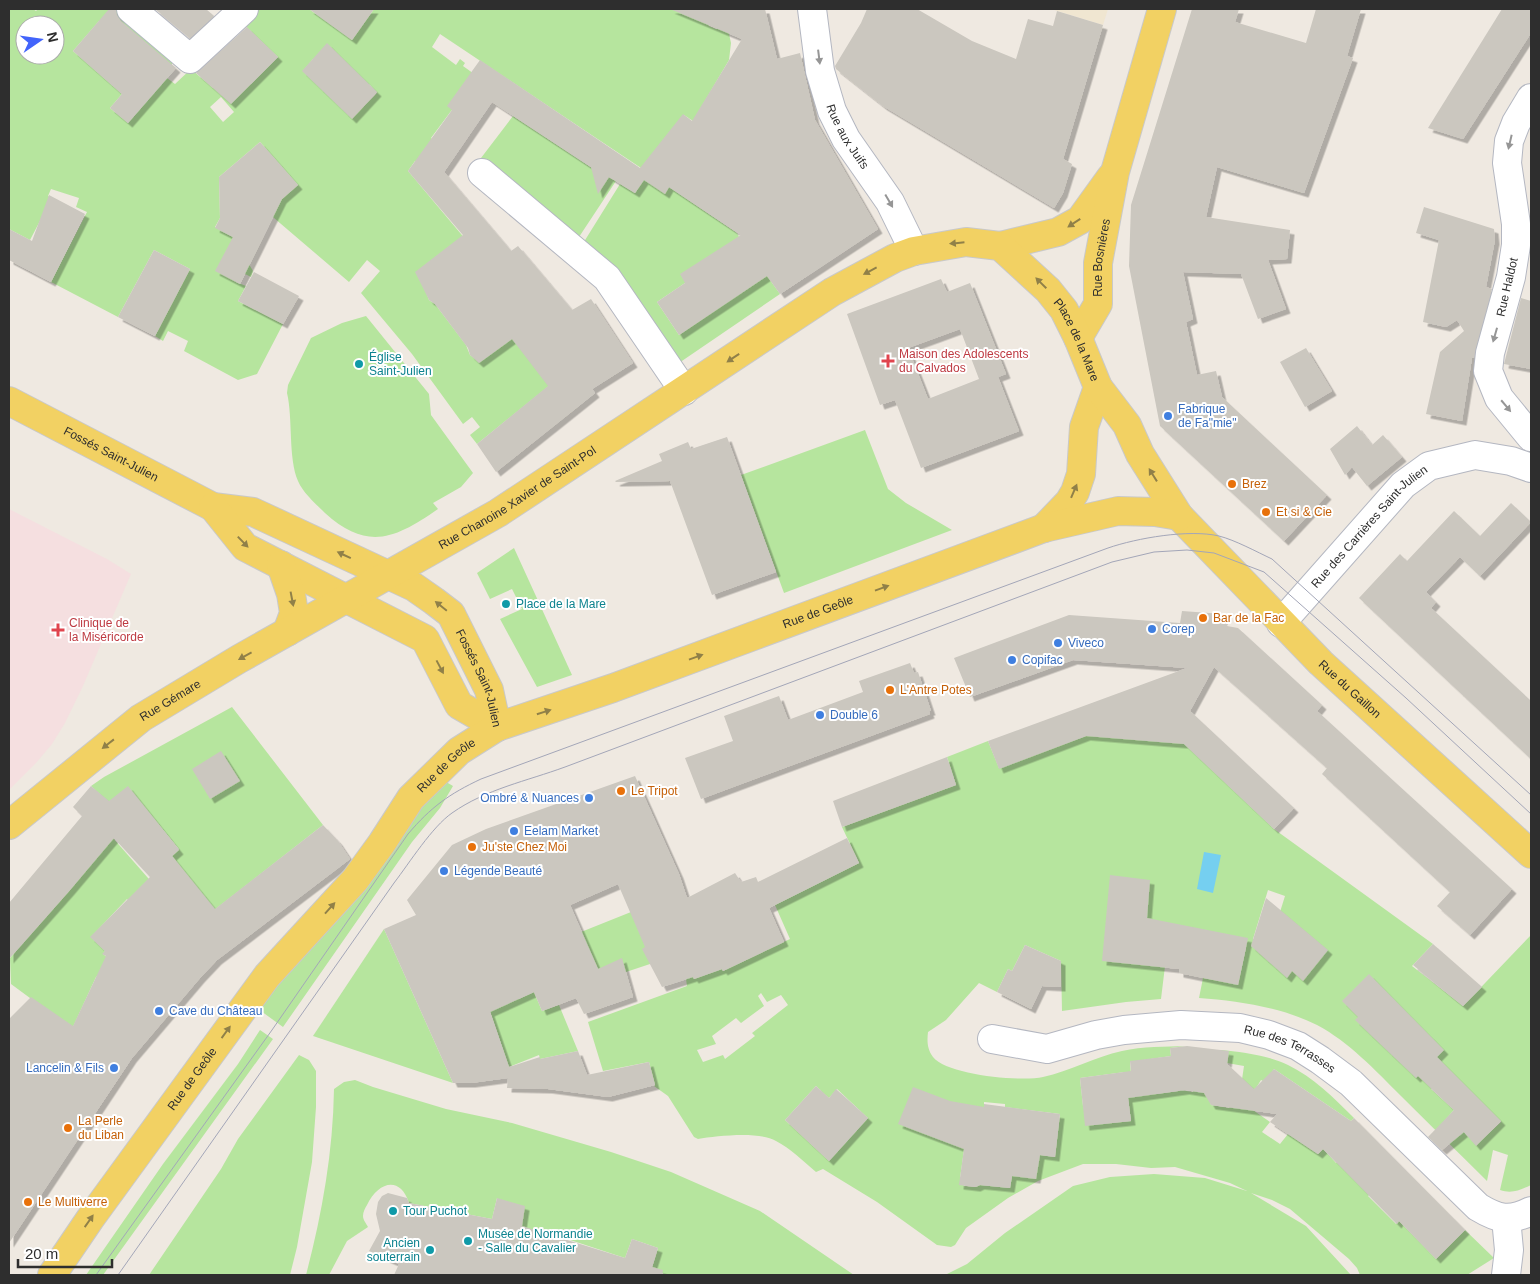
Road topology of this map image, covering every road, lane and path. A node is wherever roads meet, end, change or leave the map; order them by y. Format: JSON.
{"nodes":[{"id":1,"x":131,"y":9,"type":"edge"},
{"id":2,"x":244,"y":9,"type":"edge"},
{"id":3,"x":812,"y":9,"type":"edge"},
{"id":4,"x":1162,"y":9,"type":"edge"},
{"id":5,"x":1531,"y":98,"type":"edge"},
{"id":6,"x":1115,"y":172,"type":"junction"},
{"id":7,"x":482,"y":173,"type":"dead end"},
{"id":8,"x":1000,"y":246,"type":"junction"},
{"id":9,"x":914,"y":250,"type":"junction"},
{"id":10,"x":1078,"y":338,"type":"junction"},
{"id":11,"x":1098,"y":387,"type":"junction"},
{"id":12,"x":684,"y":391,"type":"junction"},
{"id":13,"x":9,"y":401,"type":"edge"},
{"id":14,"x":1531,"y":437,"type":"edge"},
{"id":15,"x":1531,"y":468,"type":"edge"},
{"id":16,"x":214,"y":507,"type":"junction"},
{"id":17,"x":1179,"y":516,"type":"junction"},
{"id":18,"x":1044,"y":528,"type":"junction"},
{"id":19,"x":281,"y":565,"type":"junction"},
{"id":20,"x":388,"y":576,"type":"junction"},
{"id":21,"x":348,"y":599,"type":"junction"},
{"id":22,"x":1281,"y":623,"type":"junction"},
{"id":23,"x":287,"y":632,"type":"junction"},
{"id":24,"x":497,"y":727,"type":"junction"},
{"id":25,"x":9,"y":825,"type":"edge"},
{"id":26,"x":1531,"y":854,"type":"edge"},
{"id":27,"x":992,"y":1038,"type":"dead end"},
{"id":28,"x":1519,"y":1214,"type":"edge"},
{"id":29,"x":52,"y":1275,"type":"edge"},
{"id":30,"x":1506,"y":1275,"type":"edge"}],
"edges":[{"from":1,"to":2,"type":"street"},
{"from":3,"to":9,"type":"street","name":"Rue aux Juifs","one_way":true},
{"from":4,"to":6,"type":"main road","name":"Rue Bosnières"},
{"from":5,"to":14,"type":"street","name":"Rue Haldot","one_way":true},
{"from":6,"to":8,"type":"main road","name":"Rue Bosnières","one_way":true},
{"from":6,"to":10,"type":"main road","name":"Rue Bosnières"},
{"from":7,"to":12,"type":"street"},
{"from":8,"to":9,"type":"main road","one_way":true},
{"from":10,"to":8,"type":"main road","name":"Place de la Mare","one_way":true},
{"from":9,"to":12,"type":"main road","name":"Rue Chanoine Xavier de Saint-Pol","one_way":true},
{"from":10,"to":11,"type":"main road","name":"Place de la Mare"},
{"from":17,"to":11,"type":"main road","name":"Rue du Gaillon","one_way":true},
{"from":18,"to":11,"type":"main road","name":"Place de la Mare","one_way":true},
{"from":12,"to":20,"type":"main road","name":"Rue Chanoine Xavier de Saint-Pol"},
{"from":13,"to":16,"type":"main road","name":"Fossés Saint-Julien"},
{"from":15,"to":22,"type":"street","name":"Rue des Carrières Saint-Julien"},
{"from":16,"to":19,"type":"main road","name":"Fossés Saint-Julien","one_way":true},
{"from":20,"to":16,"type":"main road","name":"Fossés Saint-Julien","one_way":true},
{"from":17,"to":18,"type":"main road"},
{"from":17,"to":22,"type":"main road","name":"Rue du Gaillon"},
{"from":24,"to":18,"type":"main road","name":"Rue de Geôle","one_way":true},
{"from":19,"to":21,"type":"main road","name":"Fossés Saint-Julien"},
{"from":19,"to":23,"type":"main road","one_way":true},
{"from":20,"to":21,"type":"main road","name":"Rue Chanoine Xavier de Saint-Pol"},
{"from":24,"to":20,"type":"main road","name":"Fossés Saint-Julien","one_way":true},
{"from":21,"to":23,"type":"main road","name":"Rue Gémare"},
{"from":21,"to":24,"type":"main road","name":"Fossés Saint-Julien","one_way":true},
{"from":22,"to":26,"type":"main road","name":"Rue du Gaillon"},
{"from":23,"to":25,"type":"main road","name":"Rue Gémare","one_way":true},
{"from":29,"to":24,"type":"main road","name":"Rue de Geôle","one_way":true},
{"from":27,"to":28,"type":"street","name":"Rue des Terrasses"},
{"from":28,"to":30,"type":"street"}]}
